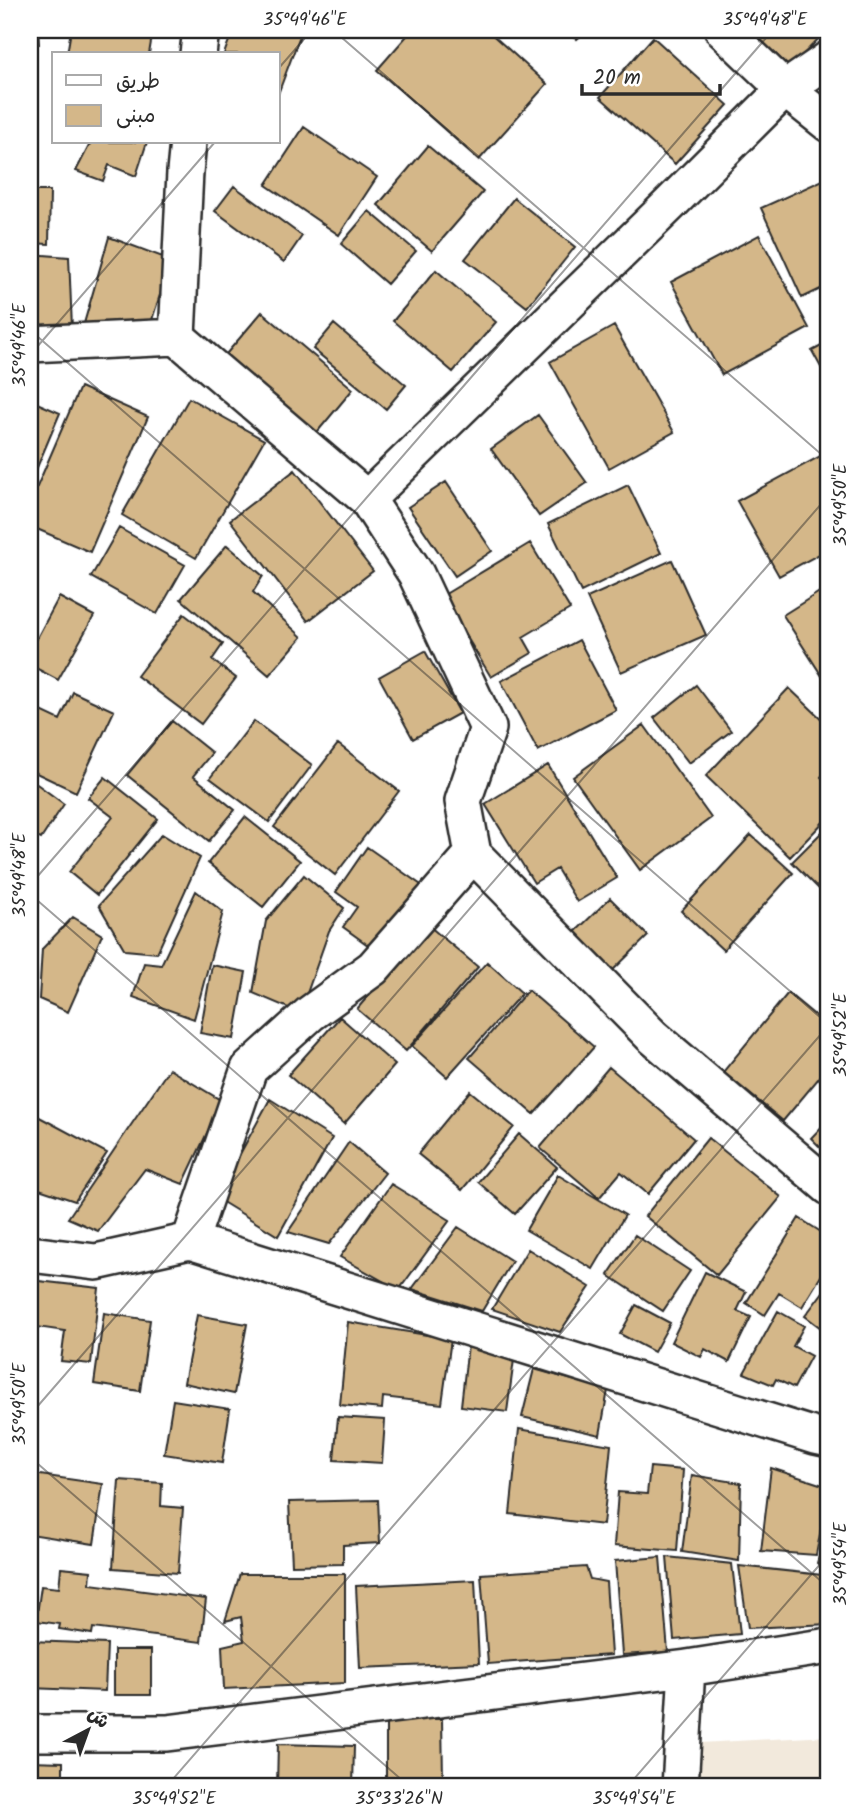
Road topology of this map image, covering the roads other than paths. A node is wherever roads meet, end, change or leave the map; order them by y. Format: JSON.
{"nodes":[{"id":1,"x":201,"y":30,"type":"edge"},
{"id":2,"x":723,"y":30,"type":"edge"},
{"id":3,"x":198,"y":52,"type":"edge"},
{"id":4,"x":829,"y":59,"type":"edge"},
{"id":5,"x":785,"y":89,"type":"junction"},
{"id":6,"x":829,"y":124,"type":"edge"},
{"id":7,"x":188,"y":144,"type":"edge"},
{"id":8,"x":177,"y":337,"type":"junction"},
{"id":9,"x":30,"y":344,"type":"edge"},
{"id":10,"x":367,"y":499,"type":"junction"},
{"id":11,"x":474,"y":854,"type":"junction"},
{"id":12,"x":829,"y":1187,"type":"edge"},
{"id":13,"x":190,"y":1241,"type":"junction"},
{"id":14,"x":30,"y":1254,"type":"edge"},
{"id":15,"x":829,"y":1439,"type":"edge"},
{"id":16,"x":829,"y":1646,"type":"edge"},
{"id":17,"x":687,"y":1668,"type":"junction"},
{"id":18,"x":30,"y":1732,"type":"edge"},
{"id":19,"x":680,"y":1787,"type":"edge"}],
"edges":[{"from":1,"to":3,"type":"street"},
{"from":2,"to":5,"type":"street"},
{"from":4,"to":5,"type":"street"},
{"from":5,"to":6,"type":"street"},
{"from":5,"to":10,"type":"street"},
{"from":7,"to":8,"type":"street"},
{"from":8,"to":9,"type":"street"},
{"from":8,"to":10,"type":"street"},
{"from":10,"to":11,"type":"street"},
{"from":11,"to":12,"type":"street"},
{"from":11,"to":13,"type":"street"},
{"from":13,"to":14,"type":"street"},
{"from":13,"to":15,"type":"street"},
{"from":16,"to":17,"type":"street"},
{"from":17,"to":18,"type":"street"},
{"from":17,"to":19,"type":"street"}]}
